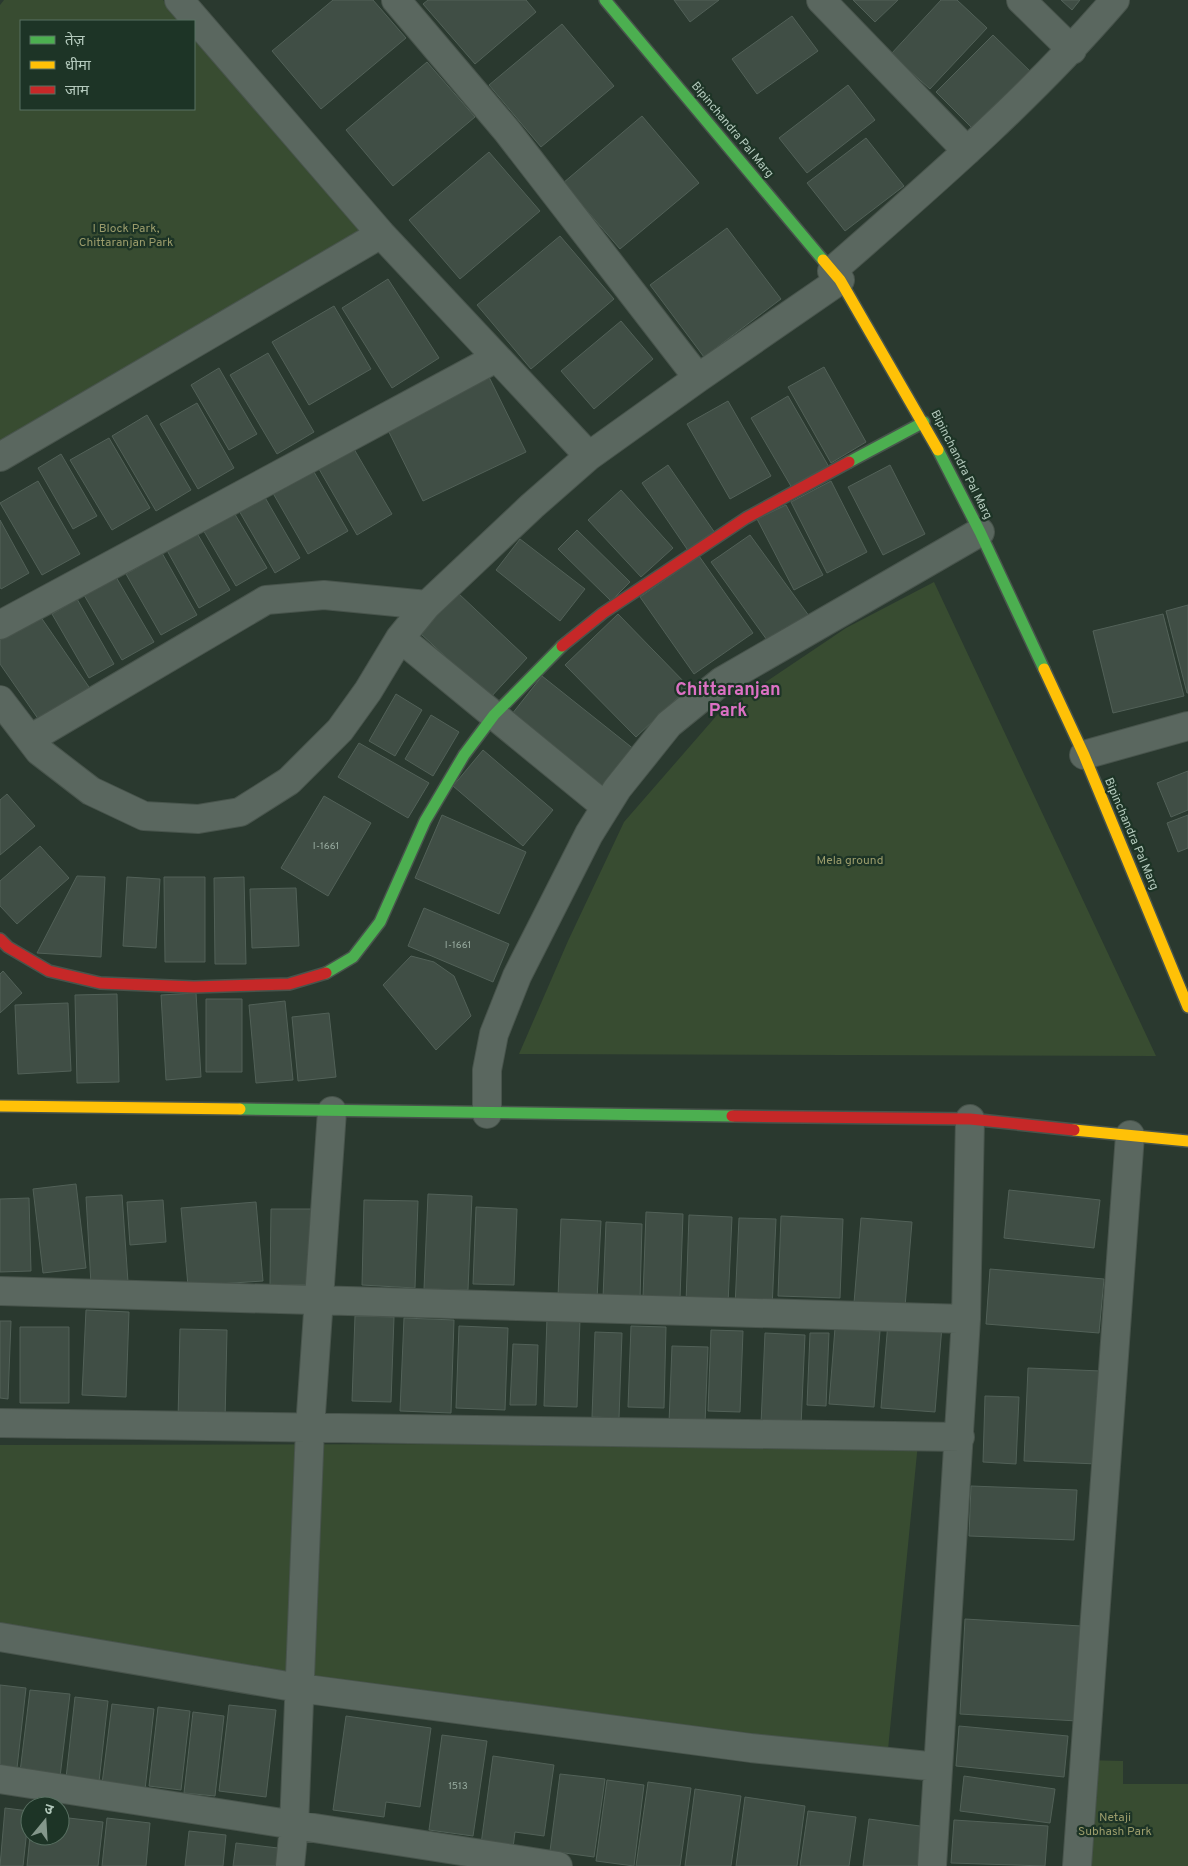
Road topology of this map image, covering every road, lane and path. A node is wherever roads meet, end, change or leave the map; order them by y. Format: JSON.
{"nodes":[{"id":1,"x":179,"y":0,"type":"edge"},
{"id":2,"x":396,"y":0,"type":"edge"},
{"id":3,"x":605,"y":0,"type":"edge"},
{"id":4,"x":821,"y":0,"type":"edge"},
{"id":5,"x":1021,"y":0,"type":"edge"},
{"id":6,"x":1115,"y":0,"type":"edge"},
{"id":7,"x":1072,"y":50,"type":"junction"},
{"id":8,"x":967,"y":151,"type":"junction"},
{"id":9,"x":381,"y":234,"type":"junction"},
{"id":10,"x":836,"y":276,"type":"junction"},
{"id":11,"x":496,"y":358,"type":"junction"},
{"id":12,"x":698,"y":378,"type":"junction"},
{"id":13,"x":924,"y":422,"type":"junction"},
{"id":14,"x":589,"y":456,"type":"junction"},
{"id":15,"x":0,"y":457,"type":"edge"},
{"id":16,"x":980,"y":532,"type":"junction"},
{"id":17,"x":427,"y":605,"type":"junction"},
{"id":18,"x":0,"y":625,"type":"edge"},
{"id":19,"x":400,"y":638,"type":"junction"},
{"id":20,"x":0,"y":700,"type":"edge"},
{"id":21,"x":494,"y":715,"type":"junction"},
{"id":22,"x":1188,"y":726,"type":"edge"},
{"id":23,"x":30,"y":739,"type":"junction"},
{"id":24,"x":1084,"y":755,"type":"junction"},
{"id":25,"x":606,"y":807,"type":"junction"},
{"id":26,"x":0,"y":939,"type":"edge"},
{"id":27,"x":1188,"y":1007,"type":"edge"},
{"id":28,"x":0,"y":1106,"type":"edge"},
{"id":29,"x":332,"y":1111,"type":"junction"},
{"id":30,"x":487,"y":1114,"type":"junction"},
{"id":31,"x":970,"y":1119,"type":"junction"},
{"id":32,"x":1130,"y":1135,"type":"junction"},
{"id":33,"x":1188,"y":1141,"type":"edge"},
{"id":34,"x":0,"y":1291,"type":"edge"},
{"id":35,"x":319,"y":1300,"type":"junction"},
{"id":36,"x":966,"y":1320,"type":"junction"},
{"id":37,"x":0,"y":1423,"type":"edge"},
{"id":38,"x":310,"y":1428,"type":"junction"},
{"id":39,"x":960,"y":1437,"type":"junction"},
{"id":40,"x":0,"y":1637,"type":"edge"},
{"id":41,"x":299,"y":1688,"type":"junction"},
{"id":42,"x":938,"y":1768,"type":"junction"},
{"id":43,"x":0,"y":1779,"type":"edge"},
{"id":44,"x":294,"y":1826,"type":"junction"},
{"id":45,"x":290,"y":1866,"type":"edge"},
{"id":46,"x":558,"y":1866,"type":"edge"},
{"id":47,"x":932,"y":1866,"type":"edge"},
{"id":48,"x":1077,"y":1866,"type":"edge"}],
"edges":[{"from":1,"to":9,"type":"street"},
{"from":2,"to":12,"type":"street"},
{"from":3,"to":10,"type":"street","name":"Bipinchandra Pal Marg"},
{"from":4,"to":8,"type":"street"},
{"from":5,"to":7,"type":"street"},
{"from":6,"to":7,"type":"street"},
{"from":7,"to":8,"type":"street"},
{"from":8,"to":10,"type":"street"},
{"from":9,"to":11,"type":"street"},
{"from":9,"to":15,"type":"street"},
{"from":10,"to":12,"type":"street"},
{"from":10,"to":13,"type":"street","name":"Bipinchandra Pal Marg"},
{"from":11,"to":14,"type":"street"},
{"from":11,"to":18,"type":"street"},
{"from":12,"to":14,"type":"street"},
{"from":13,"to":16,"type":"street","name":"Bipinchandra Pal Marg"},
{"from":13,"to":21,"type":"street"},
{"from":14,"to":17,"type":"street"},
{"from":16,"to":24,"type":"street","name":"Bipinchandra Pal Marg"},
{"from":16,"to":25,"type":"street"},
{"from":17,"to":19,"type":"street"},
{"from":17,"to":23,"type":"street"},
{"from":19,"to":21,"type":"street"},
{"from":19,"to":23,"type":"street"},
{"from":20,"to":23,"type":"street"},
{"from":21,"to":25,"type":"street"},
{"from":21,"to":26,"type":"street"},
{"from":22,"to":24,"type":"street"},
{"from":24,"to":27,"type":"street","name":"Bipinchandra Pal Marg"},
{"from":25,"to":30,"type":"street"},
{"from":28,"to":29,"type":"street"},
{"from":29,"to":30,"type":"street"},
{"from":29,"to":35,"type":"street"},
{"from":30,"to":31,"type":"street"},
{"from":31,"to":32,"type":"street"},
{"from":31,"to":36,"type":"street"},
{"from":32,"to":33,"type":"street"},
{"from":32,"to":48,"type":"street"},
{"from":34,"to":35,"type":"street"},
{"from":35,"to":36,"type":"street"},
{"from":35,"to":38,"type":"street"},
{"from":36,"to":39,"type":"street"},
{"from":37,"to":38,"type":"street"},
{"from":38,"to":39,"type":"street"},
{"from":38,"to":41,"type":"street"},
{"from":39,"to":42,"type":"street"},
{"from":40,"to":41,"type":"street"},
{"from":41,"to":42,"type":"street"},
{"from":41,"to":44,"type":"street"},
{"from":42,"to":47,"type":"street"},
{"from":43,"to":44,"type":"street"},
{"from":44,"to":45,"type":"street"},
{"from":44,"to":46,"type":"street"}]}
